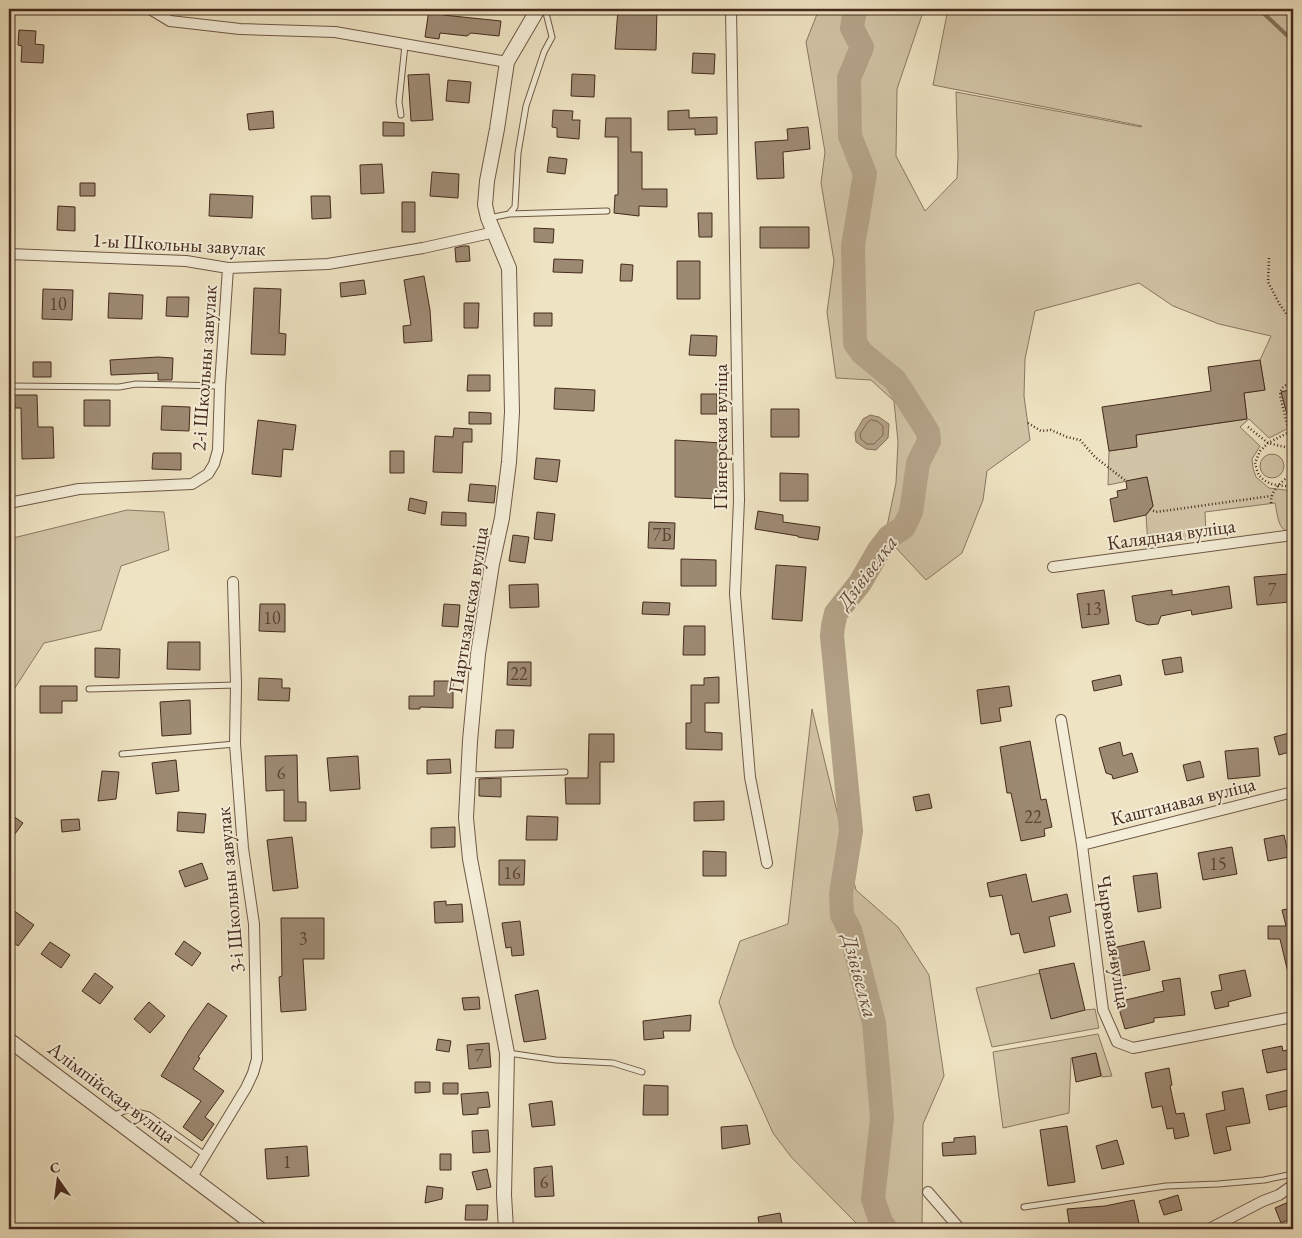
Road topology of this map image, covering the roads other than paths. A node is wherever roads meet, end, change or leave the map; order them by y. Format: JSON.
{"nodes":[{"id":1,"x":150,"y":9,"type":"edge"},
{"id":2,"x":538,"y":9,"type":"edge"},
{"id":3,"x":545,"y":9,"type":"edge"},
{"id":4,"x":732,"y":9,"type":"edge"},
{"id":5,"x":405,"y":44,"type":"junction"},
{"id":6,"x":507,"y":62,"type":"junction"},
{"id":7,"x":401,"y":115,"type":"dead end"},
{"id":8,"x":607,"y":211,"type":"dead end"},
{"id":9,"x":508,"y":214,"type":"junction"},
{"id":10,"x":488,"y":218,"type":"junction"},
{"id":11,"x":495,"y":232,"type":"junction"},
{"id":12,"x":9,"y":254,"type":"edge"},
{"id":13,"x":228,"y":268,"type":"junction"},
{"id":14,"x":9,"y":386,"type":"edge"},
{"id":15,"x":220,"y":386,"type":"junction"},
{"id":16,"x":9,"y":503,"type":"edge"},
{"id":17,"x":1293,"y":535,"type":"edge"},
{"id":18,"x":1053,"y":567,"type":"dead end"},
{"id":19,"x":233,"y":582,"type":"dead end"},
{"id":20,"x":236,"y":685,"type":"junction"},
{"id":21,"x":88,"y":689,"type":"dead end"},
{"id":22,"x":1061,"y":720,"type":"dead end"},
{"id":23,"x":235,"y":744,"type":"junction"},
{"id":24,"x":122,"y":754,"type":"dead end"},
{"id":25,"x":565,"y":772,"type":"dead end"},
{"id":26,"x":468,"y":775,"type":"junction"},
{"id":27,"x":1293,"y":792,"type":"edge"},
{"id":28,"x":1082,"y":845,"type":"junction"},
{"id":29,"x":767,"y":863,"type":"dead end"},
{"id":30,"x":1293,"y":1017,"type":"edge"},
{"id":31,"x":9,"y":1040,"type":"edge"},
{"id":32,"x":507,"y":1053,"type":"junction"},
{"id":33,"x":642,"y":1072,"type":"dead end"},
{"id":34,"x":111,"y":1116,"type":"junction"},
{"id":35,"x":205,"y":1155,"type":"junction"},
{"id":36,"x":1293,"y":1174,"type":"edge"},
{"id":37,"x":192,"y":1177,"type":"junction"},
{"id":38,"x":1293,"y":1185,"type":"edge"},
{"id":39,"x":928,"y":1192,"type":"dead end"},
{"id":40,"x":1024,"y":1206,"type":"dead end"},
{"id":41,"x":260,"y":1229,"type":"edge"},
{"id":42,"x":506,"y":1229,"type":"edge"},
{"id":43,"x":960,"y":1229,"type":"edge"},
{"id":44,"x":1209,"y":1229,"type":"edge"}],
"edges":[{"from":1,"to":5,"type":"street"},
{"from":2,"to":6,"type":"street","name":"Партызанская вуліца"},
{"from":3,"to":9,"type":"lane"},
{"from":4,"to":29,"type":"street","name":"Піянерская вуліца"},
{"from":5,"to":6,"type":"street"},
{"from":5,"to":7,"type":"lane"},
{"from":6,"to":10,"type":"street","name":"Партызанская вуліца"},
{"from":8,"to":9,"type":"lane"},
{"from":9,"to":10,"type":"lane"},
{"from":10,"to":11,"type":"street","name":"Партызанская вуліца"},
{"from":11,"to":13,"type":"street","name":"1-ы Школьны завулак"},
{"from":11,"to":26,"type":"street","name":"Партызанская вуліца"},
{"from":12,"to":13,"type":"street","name":"1-ы Школьны завулак"},
{"from":13,"to":15,"type":"street","name":"2-і Школьны завулак"},
{"from":14,"to":15,"type":"lane"},
{"from":15,"to":16,"type":"street","name":"2-і Школьны завулак"},
{"from":17,"to":18,"type":"street","name":"Калядная вуліца"},
{"from":19,"to":20,"type":"street","name":"3-і Школьны завулак"},
{"from":20,"to":21,"type":"lane"},
{"from":20,"to":23,"type":"street","name":"3-і Школьны завулак"},
{"from":22,"to":28,"type":"street","name":"Чырвоная вуліца"},
{"from":23,"to":24,"type":"lane"},
{"from":23,"to":35,"type":"street","name":"3-і Школьны завулак"},
{"from":25,"to":26,"type":"lane"},
{"from":26,"to":32,"type":"street","name":"Партызанская вуліца"},
{"from":27,"to":28,"type":"street","name":"Каштанавая вуліца"},
{"from":28,"to":30,"type":"street","name":"Чырвоная вуліца"},
{"from":31,"to":34,"type":"street","name":"Алімпійская вуліца"},
{"from":32,"to":33,"type":"lane"},
{"from":32,"to":42,"type":"street","name":"Партызанская вуліца"},
{"from":34,"to":35,"type":"lane"},
{"from":34,"to":37,"type":"street","name":"Алімпійская вуліца"},
{"from":35,"to":37,"type":"street","name":"3-і Школьны завулак"},
{"from":36,"to":40,"type":"lane"},
{"from":37,"to":41,"type":"street","name":"Алімпійская вуліца"},
{"from":38,"to":44,"type":"street"},
{"from":39,"to":43,"type":"street"}]}
